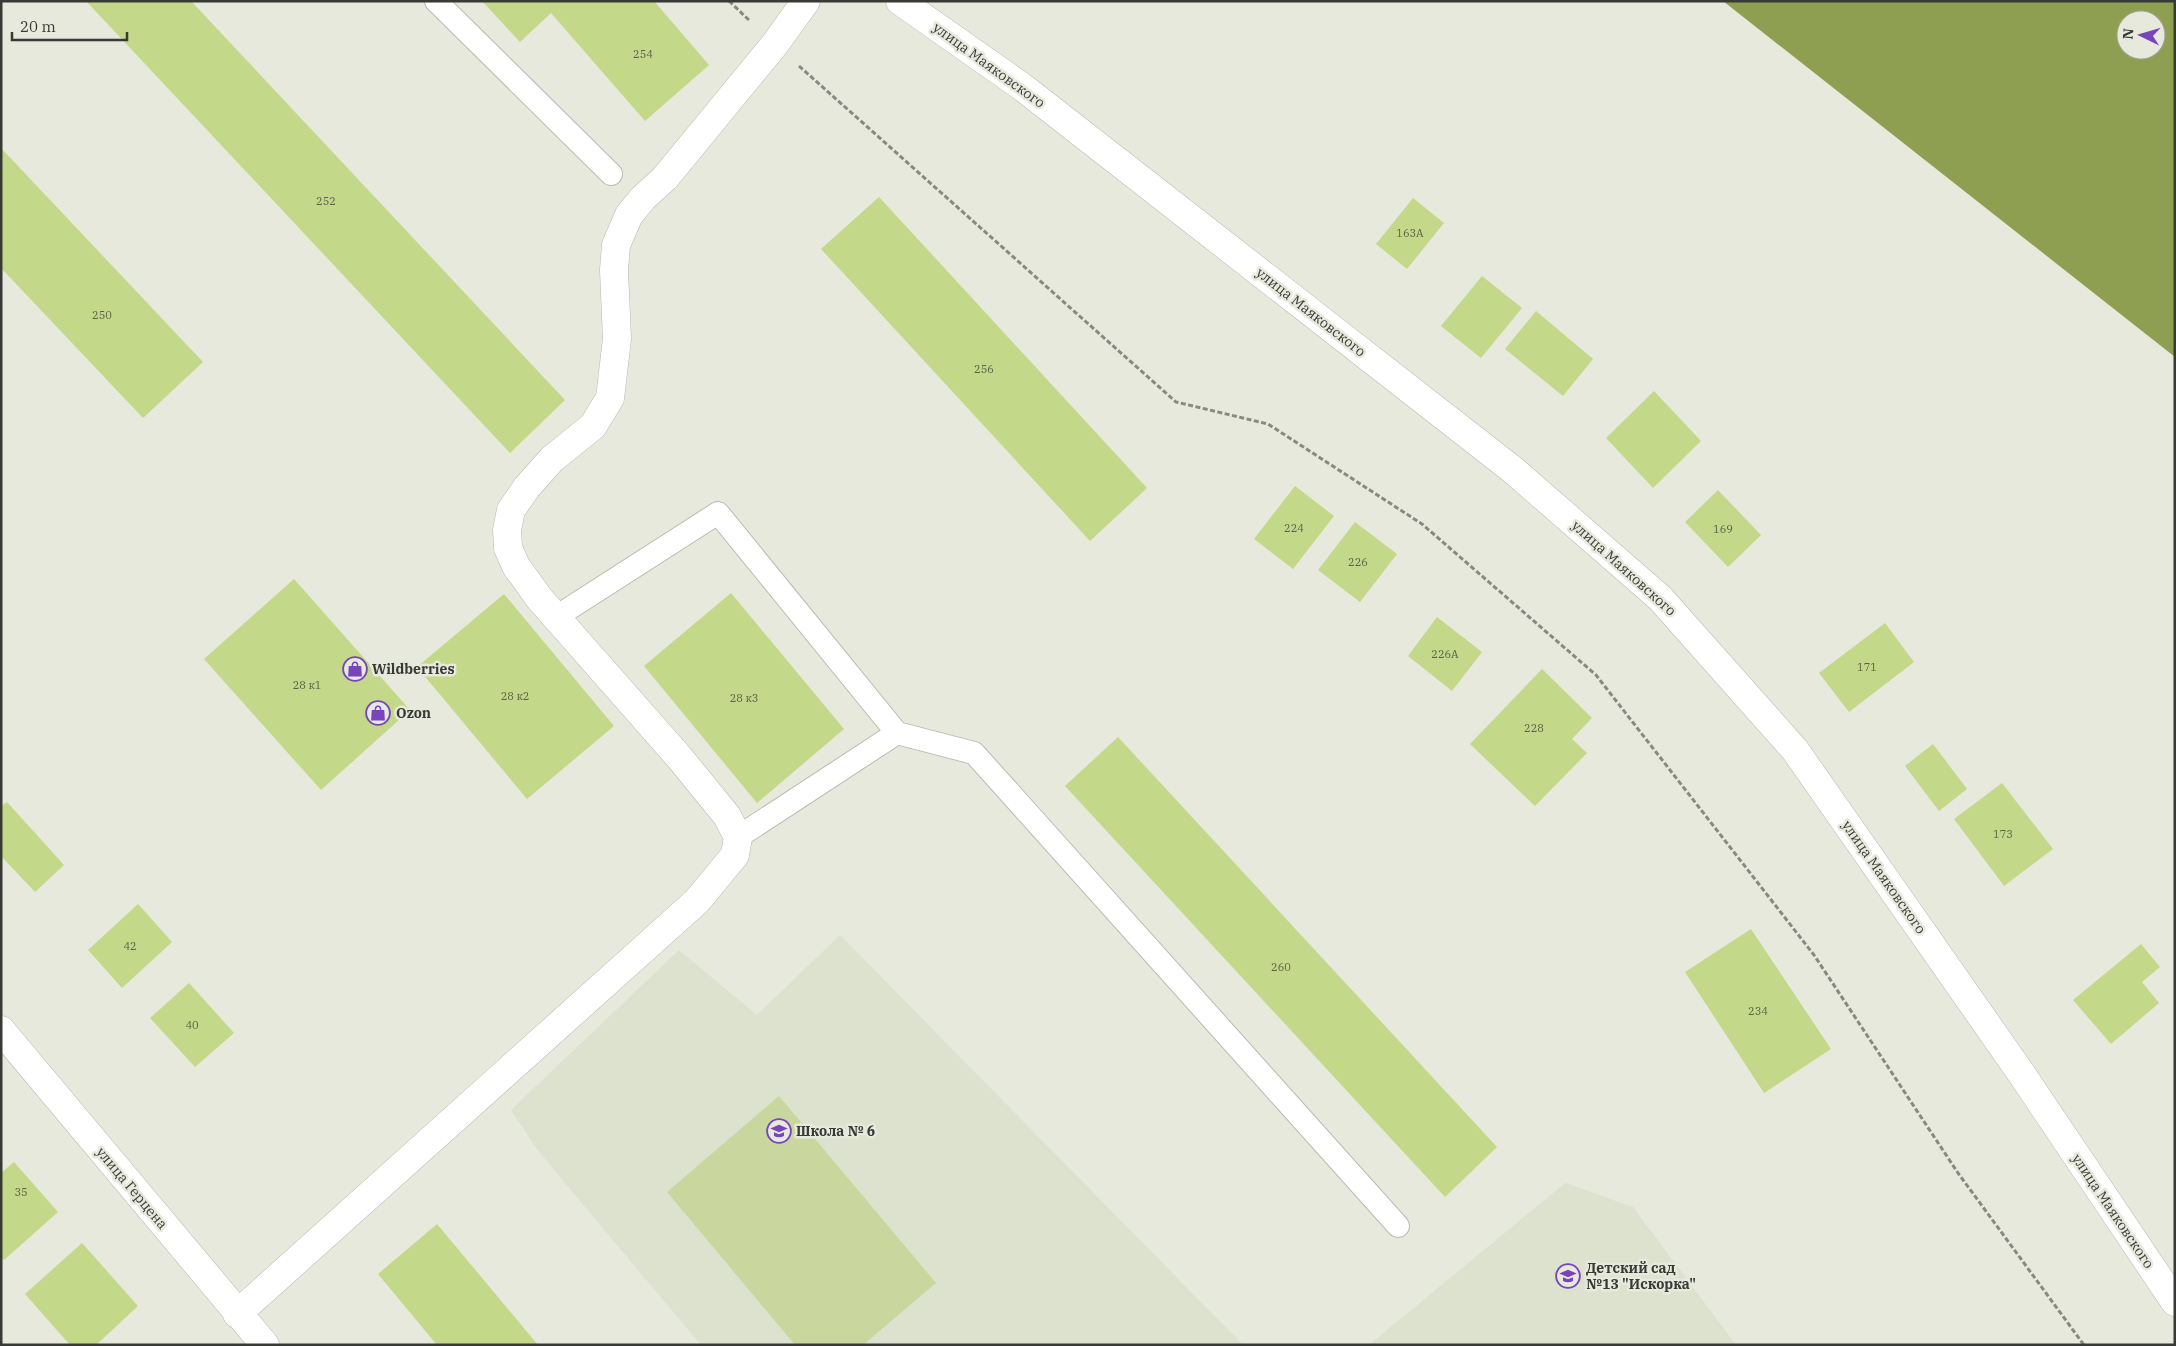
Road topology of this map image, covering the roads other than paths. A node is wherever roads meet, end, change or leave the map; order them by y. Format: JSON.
{"nodes":[{"id":1,"x":436,"y":1,"type":"edge"},
{"id":2,"x":806,"y":1,"type":"edge"},
{"id":3,"x":900,"y":1,"type":"edge"},
{"id":4,"x":611,"y":174,"type":"dead end"},
{"id":5,"x":556,"y":617,"type":"junction"},
{"id":6,"x":898,"y":733,"type":"junction"},
{"id":7,"x":738,"y":836,"type":"junction"},
{"id":8,"x":1,"y":1030,"type":"edge"},
{"id":9,"x":1398,"y":1226,"type":"dead end"},
{"id":10,"x":2175,"y":1302,"type":"edge"},
{"id":11,"x":237,"y":1314,"type":"junction"},
{"id":12,"x":265,"y":1345,"type":"edge"}],
"edges":[{"from":1,"to":4,"type":"lane"},
{"from":2,"to":5,"type":"street"},
{"from":3,"to":10,"type":"street","name":"улица Маяковского"},
{"from":5,"to":6,"type":"lane"},
{"from":5,"to":7,"type":"street"},
{"from":6,"to":7,"type":"lane"},
{"from":6,"to":9,"type":"lane"},
{"from":7,"to":11,"type":"street"},
{"from":8,"to":11,"type":"street","name":"улица Герцена"},
{"from":11,"to":12,"type":"street","name":"улица Герцена"}]}
